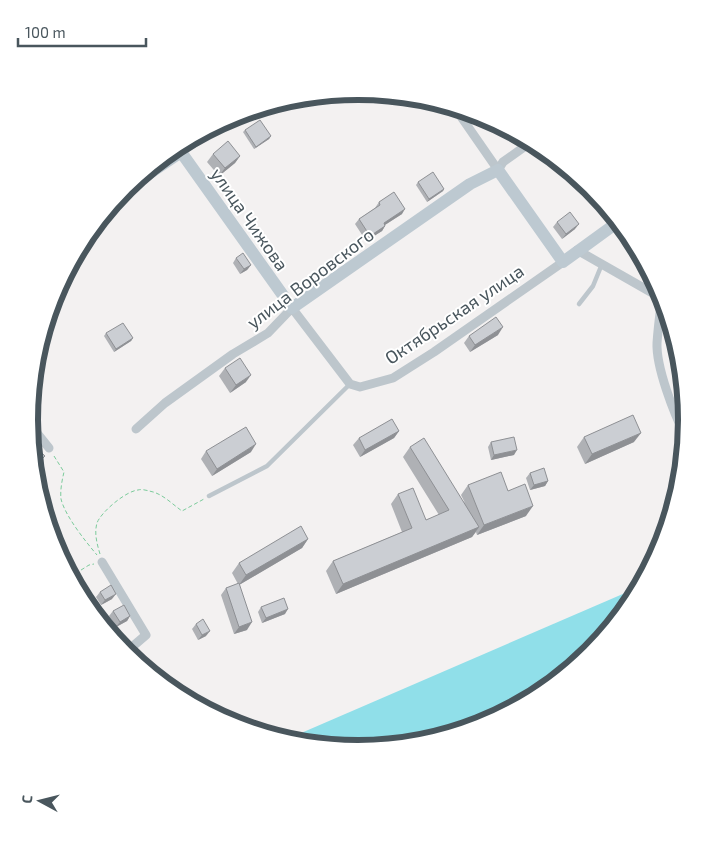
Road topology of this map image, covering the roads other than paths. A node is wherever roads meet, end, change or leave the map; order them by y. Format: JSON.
{"nodes":[{"id":1,"x":463,"y":118,"type":"edge"},
{"id":2,"x":524,"y":147,"type":"edge"},
{"id":3,"x":182,"y":153,"type":"edge"},
{"id":4,"x":498,"y":170,"type":"junction"},
{"id":5,"x":611,"y":227,"type":"edge"},
{"id":6,"x":577,"y":250,"type":"junction"},
{"id":7,"x":563,"y":262,"type":"junction"},
{"id":8,"x":602,"y":264,"type":"junction"},
{"id":9,"x":650,"y":291,"type":"edge"},
{"id":10,"x":579,"y":304,"type":"dead end"},
{"id":11,"x":292,"y":308,"type":"junction"},
{"id":12,"x":660,"y":316,"type":"edge"},
{"id":13,"x":350,"y":384,"type":"junction"},
{"id":14,"x":678,"y":421,"type":"edge"},
{"id":15,"x":136,"y":429,"type":"dead end"},
{"id":16,"x":38,"y":434,"type":"edge"},
{"id":17,"x":49,"y":448,"type":"road end"},
{"id":18,"x":209,"y":496,"type":"road end"},
{"id":19,"x":102,"y":562,"type":"road end"},
{"id":20,"x":131,"y":647,"type":"edge"}],
"edges":[{"from":1,"to":4,"type":"street"},
{"from":2,"to":4,"type":"street","name":"улица Воровского"},
{"from":3,"to":11,"type":"street","name":"улица Чижова"},
{"from":4,"to":7,"type":"street"},
{"from":4,"to":11,"type":"street","name":"улица Воровского"},
{"from":5,"to":6,"type":"street","name":"Октябрьская улица"},
{"from":6,"to":7,"type":"street","name":"Октябрьская улица"},
{"from":6,"to":8,"type":"street"},
{"from":7,"to":13,"type":"street","name":"Октябрьская улица"},
{"from":8,"to":9,"type":"street"},
{"from":8,"to":10,"type":"lane"},
{"from":11,"to":13,"type":"street","name":"улица Чижова"},
{"from":11,"to":15,"type":"street","name":"улица Воровского"},
{"from":12,"to":14,"type":"street"},
{"from":13,"to":18,"type":"lane"},
{"from":16,"to":17,"type":"street"},
{"from":19,"to":20,"type":"street"}]}
